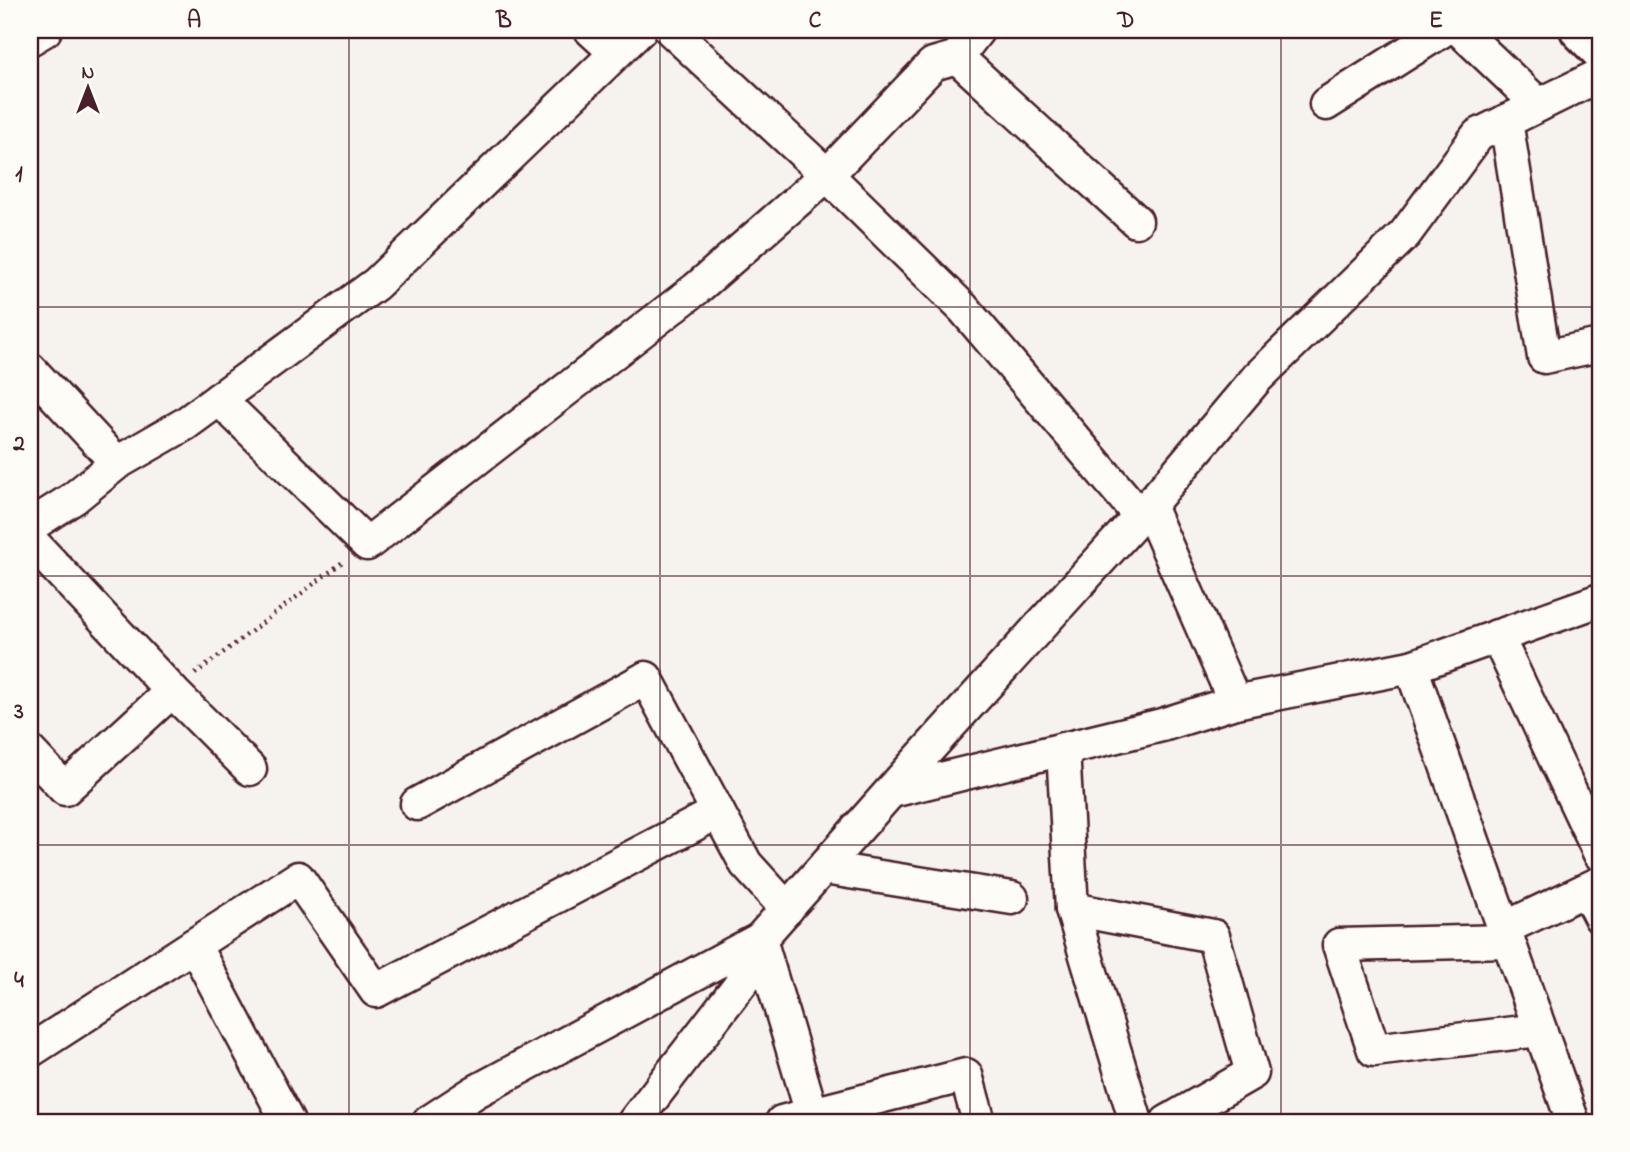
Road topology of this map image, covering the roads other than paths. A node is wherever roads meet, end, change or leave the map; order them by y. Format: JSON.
{"nodes":[{"id":1,"x":45,"y":30,"type":"edge"},
{"id":2,"x":591,"y":30,"type":"edge"},
{"id":3,"x":640,"y":30,"type":"edge"},
{"id":4,"x":671,"y":30,"type":"edge"},
{"id":5,"x":978,"y":30,"type":"edge"},
{"id":6,"x":1443,"y":30,"type":"edge"},
{"id":7,"x":1460,"y":30,"type":"edge"},
{"id":8,"x":1580,"y":30,"type":"edge"},
{"id":9,"x":30,"y":39,"type":"edge"},
{"id":10,"x":1600,"y":50,"type":"edge"},
{"id":11,"x":615,"y":52,"type":"junction"},
{"id":12,"x":957,"y":57,"type":"junction"},
{"id":13,"x":1600,"y":75,"type":"edge"},
{"id":14,"x":1326,"y":104,"type":"dead end"},
{"id":15,"x":1539,"y":105,"type":"junction"},
{"id":16,"x":1506,"y":121,"type":"junction"},
{"id":17,"x":828,"y":174,"type":"junction"},
{"id":18,"x":1136,"y":221,"type":"dead end"},
{"id":19,"x":1600,"y":345,"type":"edge"},
{"id":20,"x":30,"y":369,"type":"edge"},
{"id":21,"x":219,"y":399,"type":"junction"},
{"id":22,"x":117,"y":463,"type":"junction"},
{"id":23,"x":1145,"y":511,"type":"junction"},
{"id":24,"x":30,"y":526,"type":"edge"},
{"id":25,"x":30,"y":540,"type":"edge"},
{"id":26,"x":1600,"y":600,"type":"edge"},
{"id":27,"x":1497,"y":636,"type":"junction"},
{"id":28,"x":1411,"y":667,"type":"junction"},
{"id":29,"x":172,"y":691,"type":"junction"},
{"id":30,"x":1235,"y":702,"type":"junction"},
{"id":31,"x":1063,"y":749,"type":"junction"},
{"id":32,"x":30,"y":752,"type":"edge"},
{"id":33,"x":250,"y":769,"type":"dead end"},
{"id":34,"x":892,"y":791,"type":"junction"},
{"id":35,"x":417,"y":804,"type":"dead end"},
{"id":36,"x":718,"y":812,"type":"junction"},
{"id":37,"x":1600,"y":854,"type":"edge"},
{"id":38,"x":824,"y":868,"type":"junction"},
{"id":39,"x":1595,"y":897,"type":"edge"},
{"id":40,"x":1012,"y":898,"type":"dead end"},
{"id":41,"x":787,"y":909,"type":"junction"},
{"id":42,"x":1073,"y":909,"type":"junction"},
{"id":43,"x":1505,"y":935,"type":"junction"},
{"id":44,"x":761,"y":939,"type":"junction"},
{"id":45,"x":194,"y":945,"type":"junction"},
{"id":46,"x":1539,"y":1030,"type":"junction"},
{"id":47,"x":30,"y":1051,"type":"edge"},
{"id":48,"x":797,"y":1118,"type":"edge"},
{"id":49,"x":640,"y":1119,"type":"edge"},
{"id":50,"x":288,"y":1122,"type":"edge"},
{"id":51,"x":429,"y":1122,"type":"edge"},
{"id":52,"x":979,"y":1122,"type":"edge"},
{"id":53,"x":1136,"y":1122,"type":"edge"},
{"id":54,"x":1167,"y":1122,"type":"edge"},
{"id":55,"x":1573,"y":1122,"type":"edge"}],
"edges":[{"from":1,"to":9,"type":"street"},
{"from":2,"to":11,"type":"street"},
{"from":3,"to":11,"type":"street"},
{"from":4,"to":17,"type":"street"},
{"from":5,"to":12,"type":"street"},
{"from":6,"to":14,"type":"street"},
{"from":7,"to":15,"type":"street"},
{"from":8,"to":10,"type":"street"},
{"from":11,"to":21,"type":"street"},
{"from":12,"to":17,"type":"street"},
{"from":12,"to":18,"type":"street"},
{"from":13,"to":15,"type":"street"},
{"from":15,"to":16,"type":"street"},
{"from":16,"to":19,"type":"street"},
{"from":16,"to":23,"type":"street"},
{"from":17,"to":21,"type":"street"},
{"from":17,"to":23,"type":"street"},
{"from":20,"to":22,"type":"street"},
{"from":21,"to":22,"type":"street"},
{"from":22,"to":24,"type":"street"},
{"from":23,"to":30,"type":"street"},
{"from":23,"to":34,"type":"street"},
{"from":25,"to":29,"type":"street"},
{"from":26,"to":27,"type":"street"},
{"from":27,"to":28,"type":"street"},
{"from":27,"to":37,"type":"street"},
{"from":28,"to":30,"type":"street"},
{"from":28,"to":43,"type":"street"},
{"from":29,"to":32,"type":"street"},
{"from":29,"to":33,"type":"street"},
{"from":30,"to":31,"type":"street"},
{"from":31,"to":34,"type":"street"},
{"from":31,"to":42,"type":"street"},
{"from":34,"to":38,"type":"street"},
{"from":35,"to":36,"type":"street"},
{"from":36,"to":41,"type":"street"},
{"from":36,"to":45,"type":"street"},
{"from":38,"to":40,"type":"street"},
{"from":38,"to":41,"type":"street"},
{"from":39,"to":43,"type":"street"},
{"from":41,"to":44,"type":"street"},
{"from":42,"to":53,"type":"street"},
{"from":42,"to":54,"type":"street"},
{"from":43,"to":46,"type":"street"},
{"from":43,"to":46,"type":"street"},
{"from":44,"to":48,"type":"street"},
{"from":44,"to":49,"type":"street"},
{"from":44,"to":51,"type":"street"},
{"from":45,"to":47,"type":"street"},
{"from":45,"to":50,"type":"street"},
{"from":46,"to":55,"type":"street"},
{"from":48,"to":52,"type":"street"}]}
